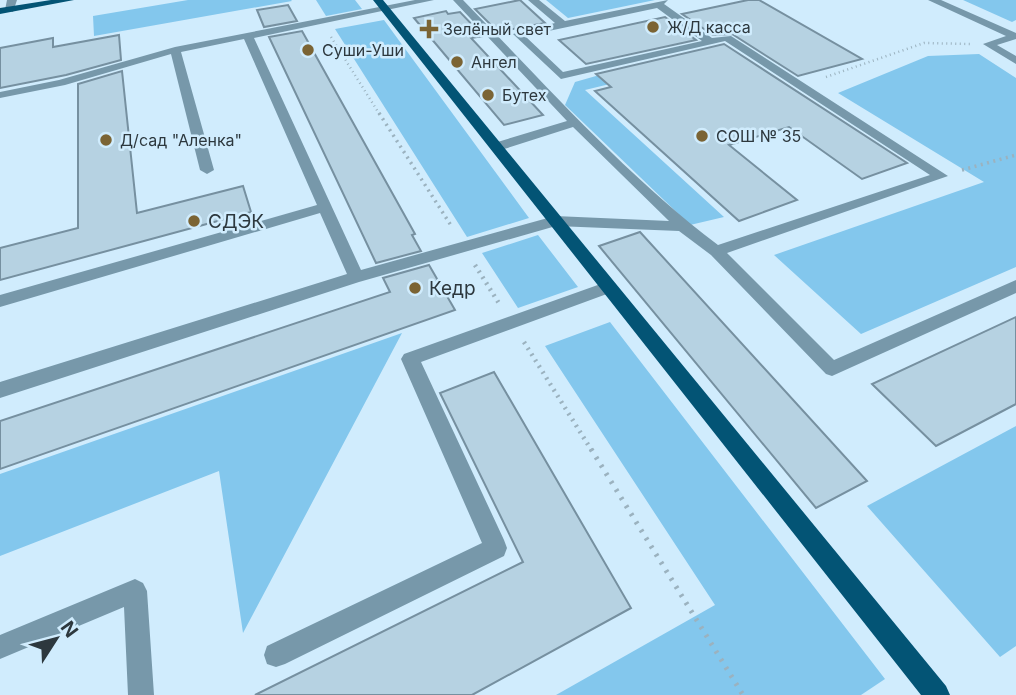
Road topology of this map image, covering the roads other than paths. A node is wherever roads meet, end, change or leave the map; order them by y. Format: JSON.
{"nodes":[{"id":1,"x":69,"y":0,"type":"edge"},
{"id":2,"x":429,"y":0,"type":"edge"},
{"id":3,"x":458,"y":0,"type":"edge"},
{"id":4,"x":533,"y":0,"type":"edge"},
{"id":5,"x":933,"y":0,"type":"edge"},
{"id":6,"x":661,"y":3,"type":"edge"},
{"id":7,"x":381,"y":4,"type":"edge"},
{"id":8,"x":7,"y":7,"type":"edge"},
{"id":9,"x":563,"y":25,"type":"junction"},
{"id":10,"x":248,"y":36,"type":"junction"},
{"id":11,"x":1015,"y":36,"type":"edge"},
{"id":12,"x":711,"y":42,"type":"junction"},
{"id":13,"x":175,"y":50,"type":"junction"},
{"id":14,"x":1016,"y":61,"type":"edge"},
{"id":15,"x":0,"y":95,"type":"edge"},
{"id":16,"x":575,"y":121,"type":"junction"},
{"id":17,"x":496,"y":148,"type":"junction"},
{"id":18,"x":207,"y":170,"type":"dead end"},
{"id":19,"x":326,"y":207,"type":"junction"},
{"id":20,"x":555,"y":221,"type":"junction"},
{"id":21,"x":683,"y":226,"type":"junction"},
{"id":22,"x":716,"y":251,"type":"junction"},
{"id":23,"x":356,"y":277,"type":"junction"},
{"id":24,"x":1016,"y":286,"type":"edge"},
{"id":25,"x":609,"y":287,"type":"junction"},
{"id":26,"x":0,"y":301,"type":"edge"},
{"id":27,"x":0,"y":390,"type":"edge"},
{"id":28,"x":0,"y":647,"type":"edge"},
{"id":29,"x":275,"y":655,"type":"dead end"},
{"id":30,"x":141,"y":695,"type":"edge"},
{"id":31,"x":937,"y":695,"type":"edge"}],
"edges":[{"from":1,"to":8,"type":"main road"},
{"from":2,"to":7,"type":"lane"},
{"from":3,"to":16,"type":"lane"},
{"from":4,"to":9,"type":"lane"},
{"from":5,"to":11,"type":"lane"},
{"from":6,"to":9,"type":"lane"},
{"from":6,"to":12,"type":"lane"},
{"from":7,"to":10,"type":"lane"},
{"from":7,"to":17,"type":"main road"},
{"from":9,"to":12,"type":"lane"},
{"from":10,"to":13,"type":"lane"},
{"from":10,"to":19,"type":"lane"},
{"from":11,"to":14,"type":"lane"},
{"from":12,"to":22,"type":"lane"},
{"from":13,"to":15,"type":"lane"},
{"from":13,"to":18,"type":"lane"},
{"from":16,"to":17,"type":"lane"},
{"from":16,"to":21,"type":"lane"},
{"from":17,"to":20,"type":"main road"},
{"from":19,"to":23,"type":"lane"},
{"from":19,"to":26,"type":"lane"},
{"from":20,"to":21,"type":"lane"},
{"from":20,"to":23,"type":"lane"},
{"from":20,"to":25,"type":"main road"},
{"from":21,"to":22,"type":"lane"},
{"from":22,"to":24,"type":"lane"},
{"from":23,"to":27,"type":"lane"},
{"from":25,"to":29,"type":"lane"},
{"from":25,"to":31,"type":"main road"},
{"from":28,"to":30,"type":"lane"}]}
